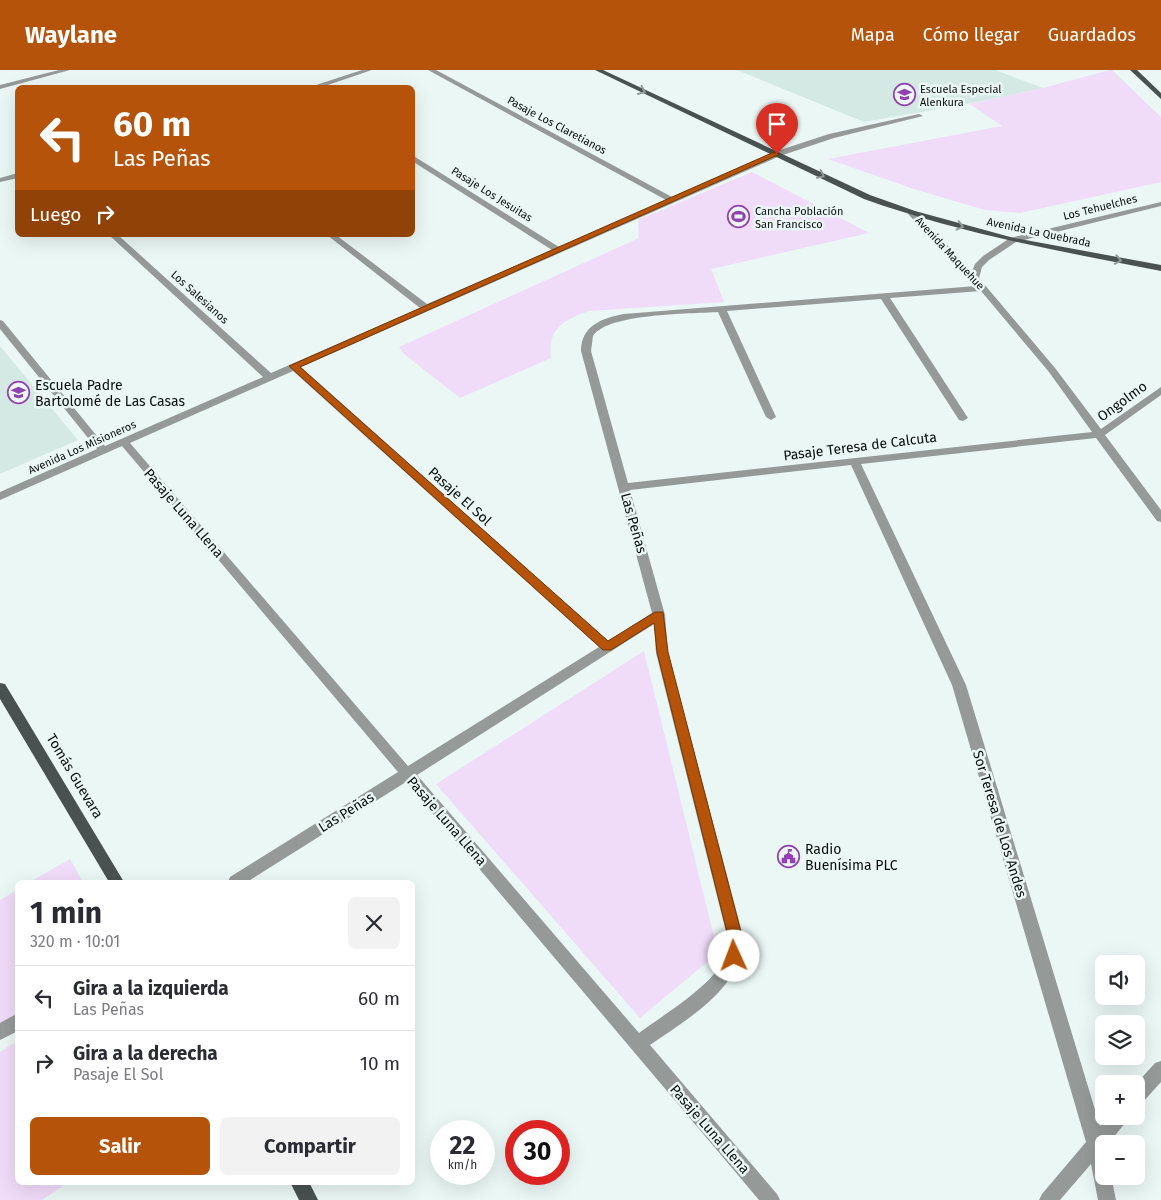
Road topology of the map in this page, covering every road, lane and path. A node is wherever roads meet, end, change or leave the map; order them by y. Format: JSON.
{"nodes":[{"id":1,"x":67,"y":70,"type":"edge"},
{"id":2,"x":369,"y":70,"type":"edge"},
{"id":3,"x":431,"y":70,"type":"edge"},
{"id":4,"x":598,"y":70,"type":"edge"},
{"id":5,"x":1133,"y":70,"type":"edge"},
{"id":6,"x":320,"y":85,"type":"edge"},
{"id":7,"x":0,"y":87,"type":"edge"},
{"id":8,"x":1161,"y":97,"type":"edge"},
{"id":9,"x":919,"y":116,"type":"dead end"},
{"id":10,"x":777,"y":154,"type":"junction"},
{"id":11,"x":415,"y":159,"type":"edge"},
{"id":12,"x":15,"y":176,"type":"edge"},
{"id":13,"x":0,"y":180,"type":"edge"},
{"id":14,"x":672,"y":200,"type":"junction"},
{"id":15,"x":1161,"y":204,"type":"edge"},
{"id":16,"x":912,"y":213,"type":"junction"},
{"id":17,"x":115,"y":237,"type":"edge"},
{"id":18,"x":334,"y":237,"type":"edge"},
{"id":19,"x":1013,"y":240,"type":"junction"},
{"id":20,"x":559,"y":250,"type":"junction"},
{"id":21,"x":1161,"y":268,"type":"edge"},
{"id":22,"x":974,"y":279,"type":"junction"},
{"id":23,"x":983,"y":288,"type":"junction"},
{"id":24,"x":884,"y":296,"type":"junction"},
{"id":25,"x":426,"y":308,"type":"junction"},
{"id":26,"x":721,"y":309,"type":"junction"},
{"id":27,"x":0,"y":323,"type":"edge"},
{"id":28,"x":294,"y":366,"type":"junction"},
{"id":29,"x":269,"y":377,"type":"junction"},
{"id":30,"x":1161,"y":390,"type":"edge"},
{"id":31,"x":771,"y":417,"type":"dead end"},
{"id":32,"x":963,"y":418,"type":"dead end"},
{"id":33,"x":1100,"y":434,"type":"junction"},
{"id":34,"x":123,"y":441,"type":"junction"},
{"id":35,"x":103,"y":450,"type":"junction"},
{"id":36,"x":855,"y":462,"type":"junction"},
{"id":37,"x":624,"y":488,"type":"junction"},
{"id":38,"x":0,"y":496,"type":"edge"},
{"id":39,"x":1161,"y":518,"type":"edge"},
{"id":40,"x":659,"y":614,"type":"junction"},
{"id":41,"x":607,"y":647,"type":"junction"},
{"id":42,"x":0,"y":688,"type":"edge"},
{"id":43,"x":407,"y":774,"type":"junction"},
{"id":44,"x":116,"y":880,"type":"edge"},
{"id":45,"x":238,"y":880,"type":"edge"},
{"id":46,"x":15,"y":1023,"type":"edge"},
{"id":47,"x":0,"y":1032,"type":"edge"},
{"id":48,"x":637,"y":1044,"type":"junction"},
{"id":49,"x":1161,"y":1069,"type":"edge"},
{"id":50,"x":1145,"y":1087,"type":"edge"},
{"id":51,"x":1112,"y":1125,"type":"edge"},
{"id":52,"x":1104,"y":1135,"type":"edge"},
{"id":53,"x":1095,"y":1141,"type":"edge"},
{"id":54,"x":1095,"y":1145,"type":"edge"},
{"id":55,"x":301,"y":1185,"type":"edge"},
{"id":56,"x":1104,"y":1185,"type":"edge"},
{"id":57,"x":309,"y":1200,"type":"edge"},
{"id":58,"x":771,"y":1200,"type":"edge"},
{"id":59,"x":1048,"y":1200,"type":"edge"},
{"id":60,"x":1107,"y":1200,"type":"edge"}],
"edges":[{"from":1,"to":7,"type":"street"},
{"from":2,"to":6,"type":"street"},
{"from":3,"to":14,"type":"street","name":"Pasaje Los Claretianos"},
{"from":4,"to":10,"type":"main road","name":"Avenida Maquehue","one_way":true},
{"from":5,"to":8,"type":"main road"},
{"from":9,"to":10,"type":"street","name":"Avenida Los Misioneros"},
{"from":10,"to":14,"type":"street","name":"Avenida Los Misioneros"},
{"from":10,"to":16,"type":"main road","name":"Avenida Maquehue","one_way":true},
{"from":11,"to":20,"type":"street","name":"Pasaje Los Jesuitas"},
{"from":12,"to":13,"type":"street"},
{"from":14,"to":20,"type":"street","name":"Avenida Los Misioneros"},
{"from":15,"to":19,"type":"street","name":"Los Tehuelches"},
{"from":16,"to":19,"type":"main road","name":"Avenida La Quebrada","one_way":true},
{"from":16,"to":22,"type":"street","name":"Avenida Maquehue"},
{"from":17,"to":29,"type":"street","name":"Los Salesianos"},
{"from":18,"to":25,"type":"street"},
{"from":19,"to":21,"type":"main road","name":"Avenida La Quebrada","one_way":true},
{"from":19,"to":22,"type":"street","name":"Los Tehuelches"},
{"from":20,"to":25,"type":"street","name":"Avenida Los Misioneros"},
{"from":22,"to":23,"type":"street","name":"Avenida Maquehue"},
{"from":23,"to":24,"type":"street","name":"Las Peñas"},
{"from":23,"to":33,"type":"street","name":"Avenida Maquehue"},
{"from":24,"to":26,"type":"street","name":"Las Peñas"},
{"from":24,"to":32,"type":"street"},
{"from":25,"to":28,"type":"street","name":"Avenida Los Misioneros"},
{"from":26,"to":31,"type":"street"},
{"from":26,"to":37,"type":"street","name":"Las Peñas"},
{"from":27,"to":35,"type":"street"},
{"from":28,"to":29,"type":"street","name":"Avenida Los Misioneros"},
{"from":28,"to":41,"type":"street","name":"Pasaje El Sol"},
{"from":29,"to":34,"type":"street","name":"Avenida Los Misioneros"},
{"from":30,"to":33,"type":"street","name":"Ongolmo"},
{"from":33,"to":36,"type":"street","name":"Pasaje Teresa de Calcuta"},
{"from":33,"to":39,"type":"street","name":"Avenida Maquehue"},
{"from":34,"to":35,"type":"street","name":"Avenida Los Misioneros"},
{"from":34,"to":43,"type":"street","name":"Pasaje Luna Llena"},
{"from":35,"to":38,"type":"street","name":"Avenida Los Misioneros"},
{"from":36,"to":37,"type":"street","name":"Pasaje Teresa de Calcuta"},
{"from":36,"to":53,"type":"street","name":"Sor Teresa de Los Andes"},
{"from":37,"to":40,"type":"street","name":"Las Peñas"},
{"from":40,"to":41,"type":"street","name":"Las Peñas"},
{"from":40,"to":48,"type":"street"},
{"from":41,"to":43,"type":"street","name":"Las Peñas"},
{"from":42,"to":44,"type":"main road","name":"Tomás Guevara"},
{"from":43,"to":45,"type":"street","name":"Las Peñas"},
{"from":43,"to":48,"type":"street","name":"Pasaje Luna Llena"},
{"from":46,"to":47,"type":"street"},
{"from":48,"to":58,"type":"street","name":"Pasaje Luna Llena"},
{"from":49,"to":50,"type":"street"},
{"from":51,"to":52,"type":"street"},
{"from":54,"to":59,"type":"street"},
{"from":55,"to":57,"type":"main road"},
{"from":56,"to":60,"type":"street","name":"Sor Teresa de Los Andes"}]}
